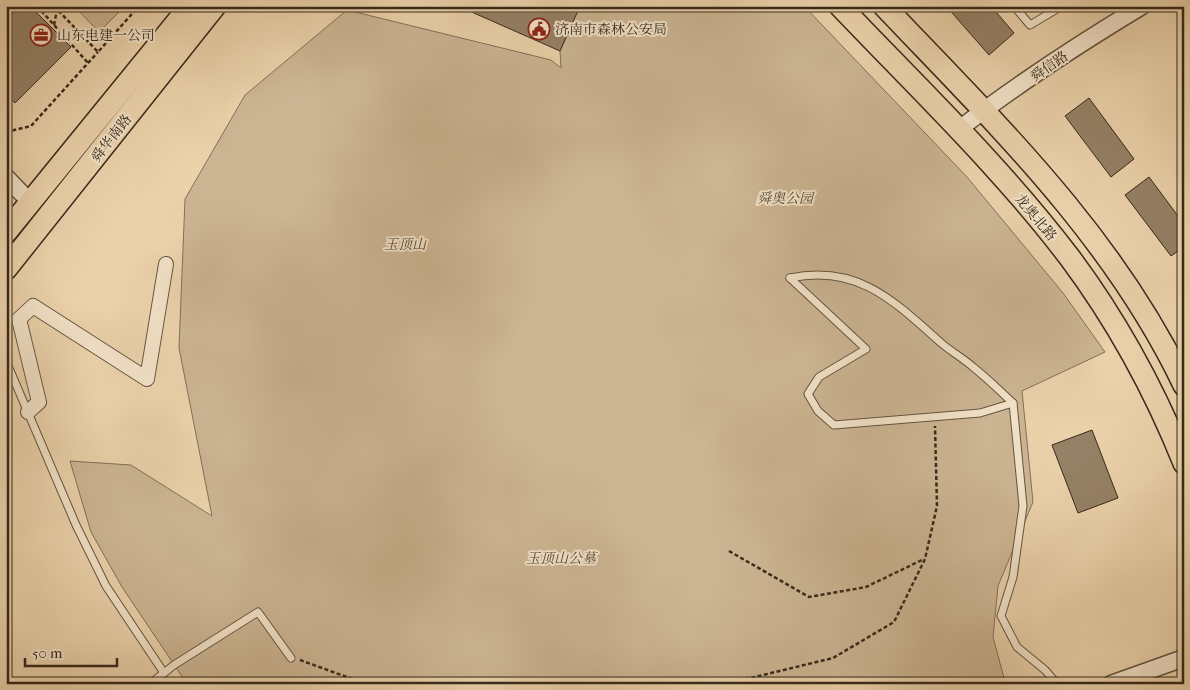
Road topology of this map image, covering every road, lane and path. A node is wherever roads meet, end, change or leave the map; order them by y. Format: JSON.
{"nodes":[{"id":1,"x":37,"y":6,"type":"edge"},
{"id":2,"x":54,"y":6,"type":"edge"},
{"id":3,"x":139,"y":6,"type":"edge"},
{"id":4,"x":190,"y":6,"type":"edge"},
{"id":5,"x":215,"y":6,"type":"edge"},
{"id":6,"x":840,"y":6,"type":"edge"},
{"id":7,"x":884,"y":6,"type":"edge"},
{"id":8,"x":1014,"y":6,"type":"edge"},
{"id":9,"x":1062,"y":6,"type":"edge"},
{"id":10,"x":1135,"y":8,"type":"edge"},
{"id":11,"x":57,"y":10,"type":"junction"},
{"id":12,"x":54,"y":25,"type":"junction"},
{"id":13,"x":98,"y":52,"type":"junction"},
{"id":14,"x":88,"y":64,"type":"junction"},
{"id":15,"x":982,"y":111,"type":"junction"},
{"id":16,"x":958,"y":130,"type":"junction"},
{"id":17,"x":6,"y":132,"type":"edge"},
{"id":18,"x":6,"y":177,"type":"edge"},
{"id":19,"x":30,"y":202,"type":"junction"},
{"id":20,"x":9,"y":223,"type":"edge"},
{"id":21,"x":166,"y":264,"type":"dead end"},
{"id":22,"x":6,"y":269,"type":"edge"},
{"id":23,"x":6,"y":361,"type":"edge"},
{"id":24,"x":1184,"y":385,"type":"edge"},
{"id":25,"x":1013,"y":403,"type":"junction"},
{"id":26,"x":28,"y":412,"type":"junction"},
{"id":27,"x":934,"y":417,"type":"junction"},
{"id":28,"x":1184,"y":463,"type":"edge"},
{"id":29,"x":729,"y":551,"type":"dead end"},
{"id":30,"x":925,"y":558,"type":"junction"},
{"id":31,"x":291,"y":658,"type":"joint"},
{"id":32,"x":1184,"y":658,"type":"edge"},
{"id":33,"x":164,"y":673,"type":"junction"},
{"id":34,"x":150,"y":684,"type":"edge"},
{"id":35,"x":366,"y":684,"type":"edge"},
{"id":36,"x":726,"y":684,"type":"edge"},
{"id":37,"x":1057,"y":684,"type":"edge"},
{"id":38,"x":1111,"y":684,"type":"edge"}],
"edges":[{"from":1,"to":12,"type":"path"},
{"from":2,"to":11,"type":"path"},
{"from":3,"to":13,"type":"path"},
{"from":4,"to":19,"type":"main road","name":"舜华南路"},
{"from":5,"to":22,"type":"main road","name":"舜华南路"},
{"from":6,"to":16,"type":"main road","name":"龙奥北路"},
{"from":7,"to":15,"type":"main road"},
{"from":8,"to":9,"type":"lane"},
{"from":10,"to":15,"type":"street","name":"舜信路"},
{"from":11,"to":12,"type":"path"},
{"from":11,"to":13,"type":"path"},
{"from":12,"to":14,"type":"path"},
{"from":13,"to":14,"type":"path"},
{"from":14,"to":17,"type":"path"},
{"from":15,"to":16,"type":"street","name":"舜信路"},
{"from":15,"to":24,"type":"main road"},
{"from":16,"to":28,"type":"main road","name":"龙奥北路"},
{"from":18,"to":19,"type":"street"},
{"from":19,"to":20,"type":"main road","name":"舜华南路"},
{"from":21,"to":26,"type":"street"},
{"from":23,"to":26,"type":"lane"},
{"from":25,"to":27,"type":"lane"},
{"from":25,"to":27,"type":"lane"},
{"from":25,"to":37,"type":"lane"},
{"from":26,"to":33,"type":"lane"},
{"from":27,"to":30,"type":"path"},
{"from":29,"to":30,"type":"path"},
{"from":30,"to":36,"type":"path"},
{"from":31,"to":33,"type":"lane"},
{"from":31,"to":35,"type":"path"},
{"from":32,"to":38,"type":"street"},
{"from":33,"to":34,"type":"lane"}]}
